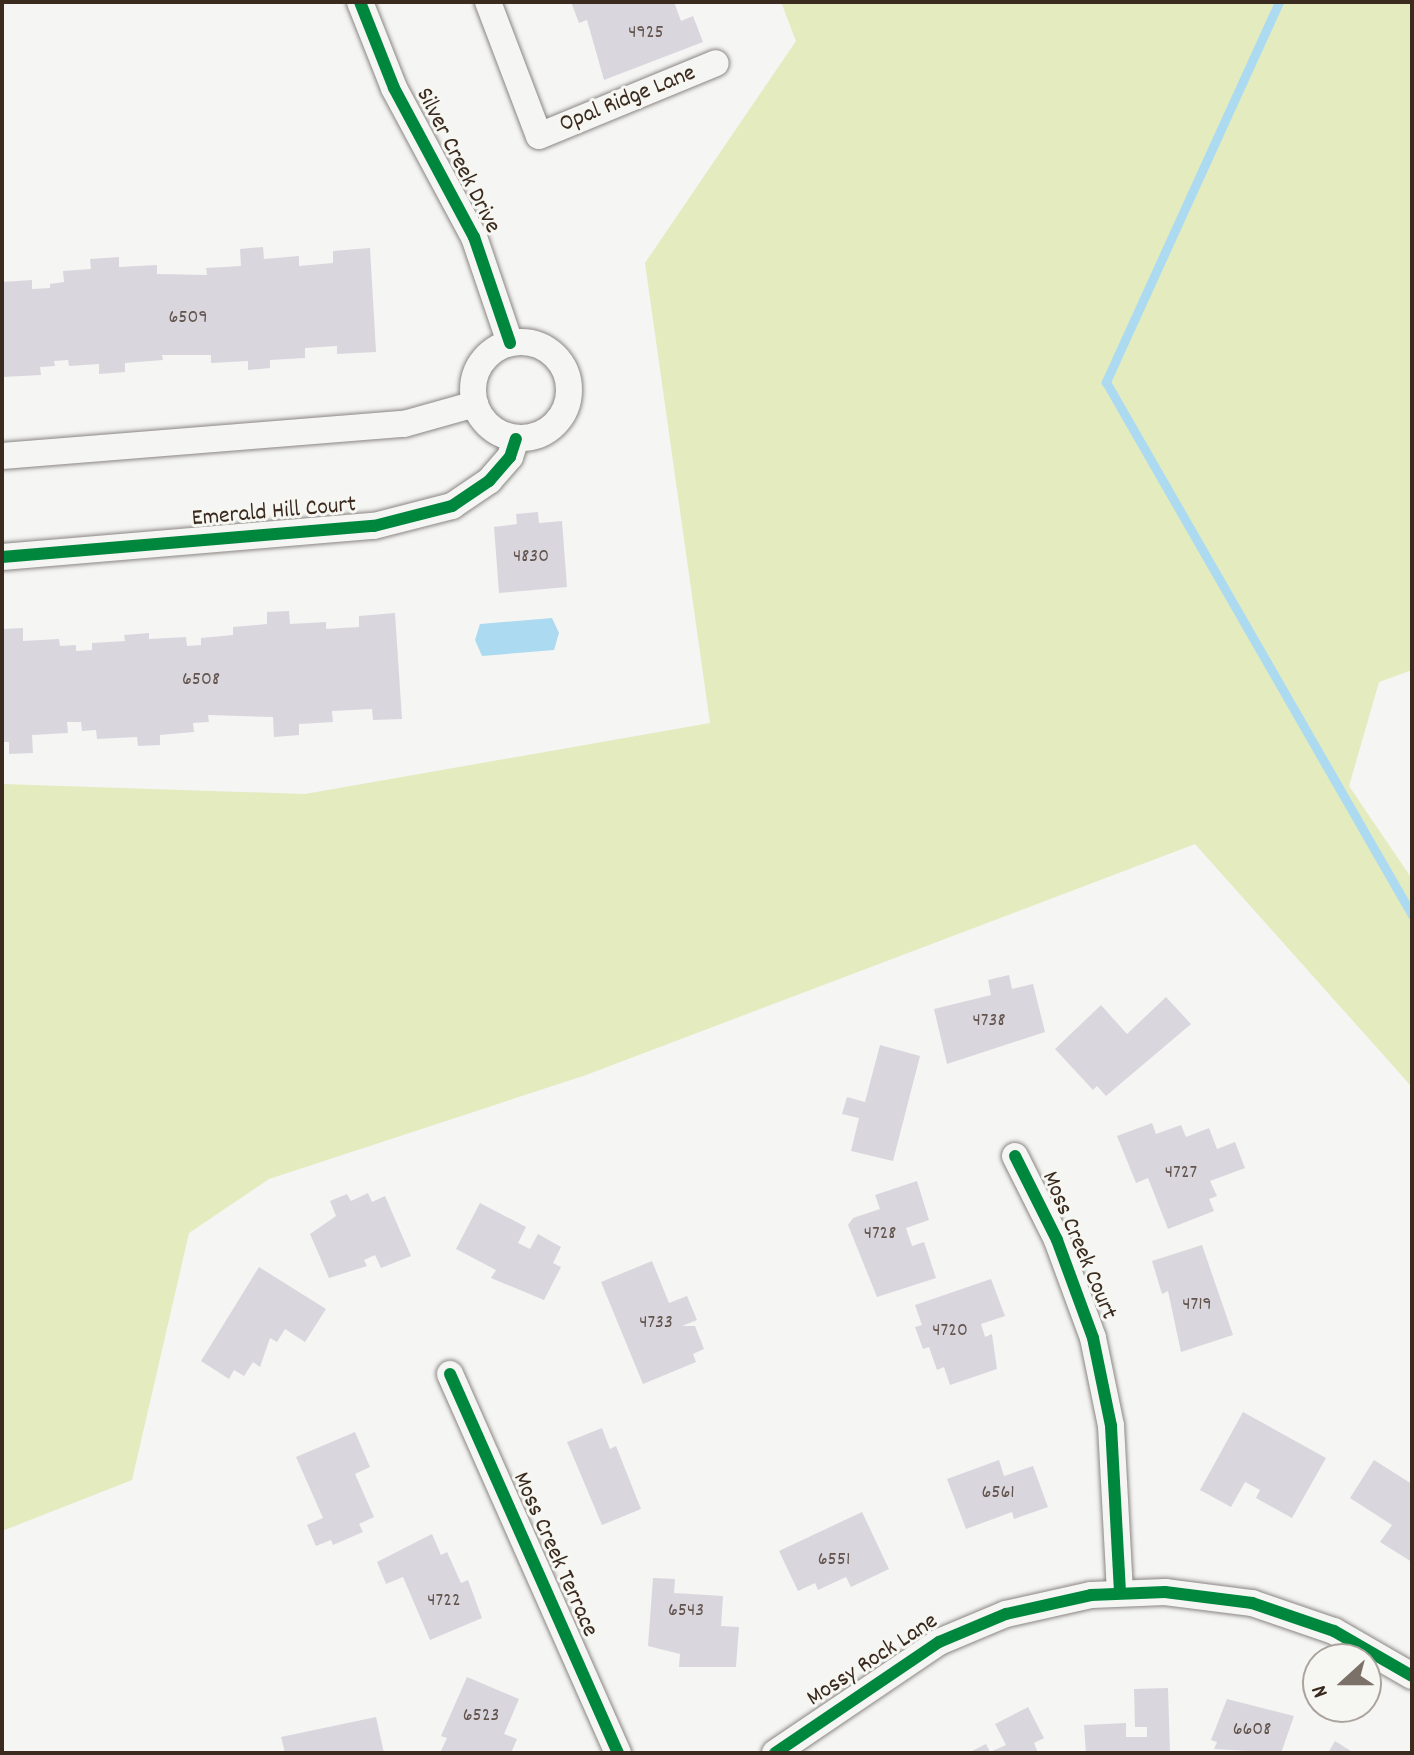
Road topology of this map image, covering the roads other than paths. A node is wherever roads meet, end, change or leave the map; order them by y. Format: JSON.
{"nodes":[{"id":1,"x":360,"y":2,"type":"edge"},
{"id":2,"x":488,"y":2,"type":"edge"},
{"id":3,"x":716,"y":63,"type":"dead end"},
{"id":4,"x":510,"y":343,"type":"junction"},
{"id":5,"x":475,"y":404,"type":"junction"},
{"id":6,"x":516,"y":439,"type":"junction"},
{"id":7,"x":2,"y":456,"type":"edge"},
{"id":8,"x":2,"y":557,"type":"edge"},
{"id":9,"x":1015,"y":1156,"type":"dead end"},
{"id":10,"x":450,"y":1374,"type":"dead end"},
{"id":11,"x":1120,"y":1592,"type":"junction"},
{"id":12,"x":1412,"y":1676,"type":"edge"},
{"id":13,"x":618,"y":1753,"type":"edge"},
{"id":14,"x":775,"y":1753,"type":"edge"}],
"edges":[{"from":1,"to":4,"type":"street","name":"Silver Creek Drive"},
{"from":2,"to":3,"type":"street","name":"Opal Ridge Lane"},
{"from":4,"to":5,"type":"street"},
{"from":4,"to":6,"type":"street"},
{"from":5,"to":6,"type":"street"},
{"from":5,"to":7,"type":"street"},
{"from":6,"to":8,"type":"street","name":"Emerald Hill Court"},
{"from":9,"to":11,"type":"street","name":"Moss Creek Court"},
{"from":10,"to":13,"type":"street","name":"Moss Creek Terrace"},
{"from":11,"to":12,"type":"street","name":"Mossy Rock Lane"},
{"from":11,"to":14,"type":"street","name":"Mossy Rock Lane"}]}
